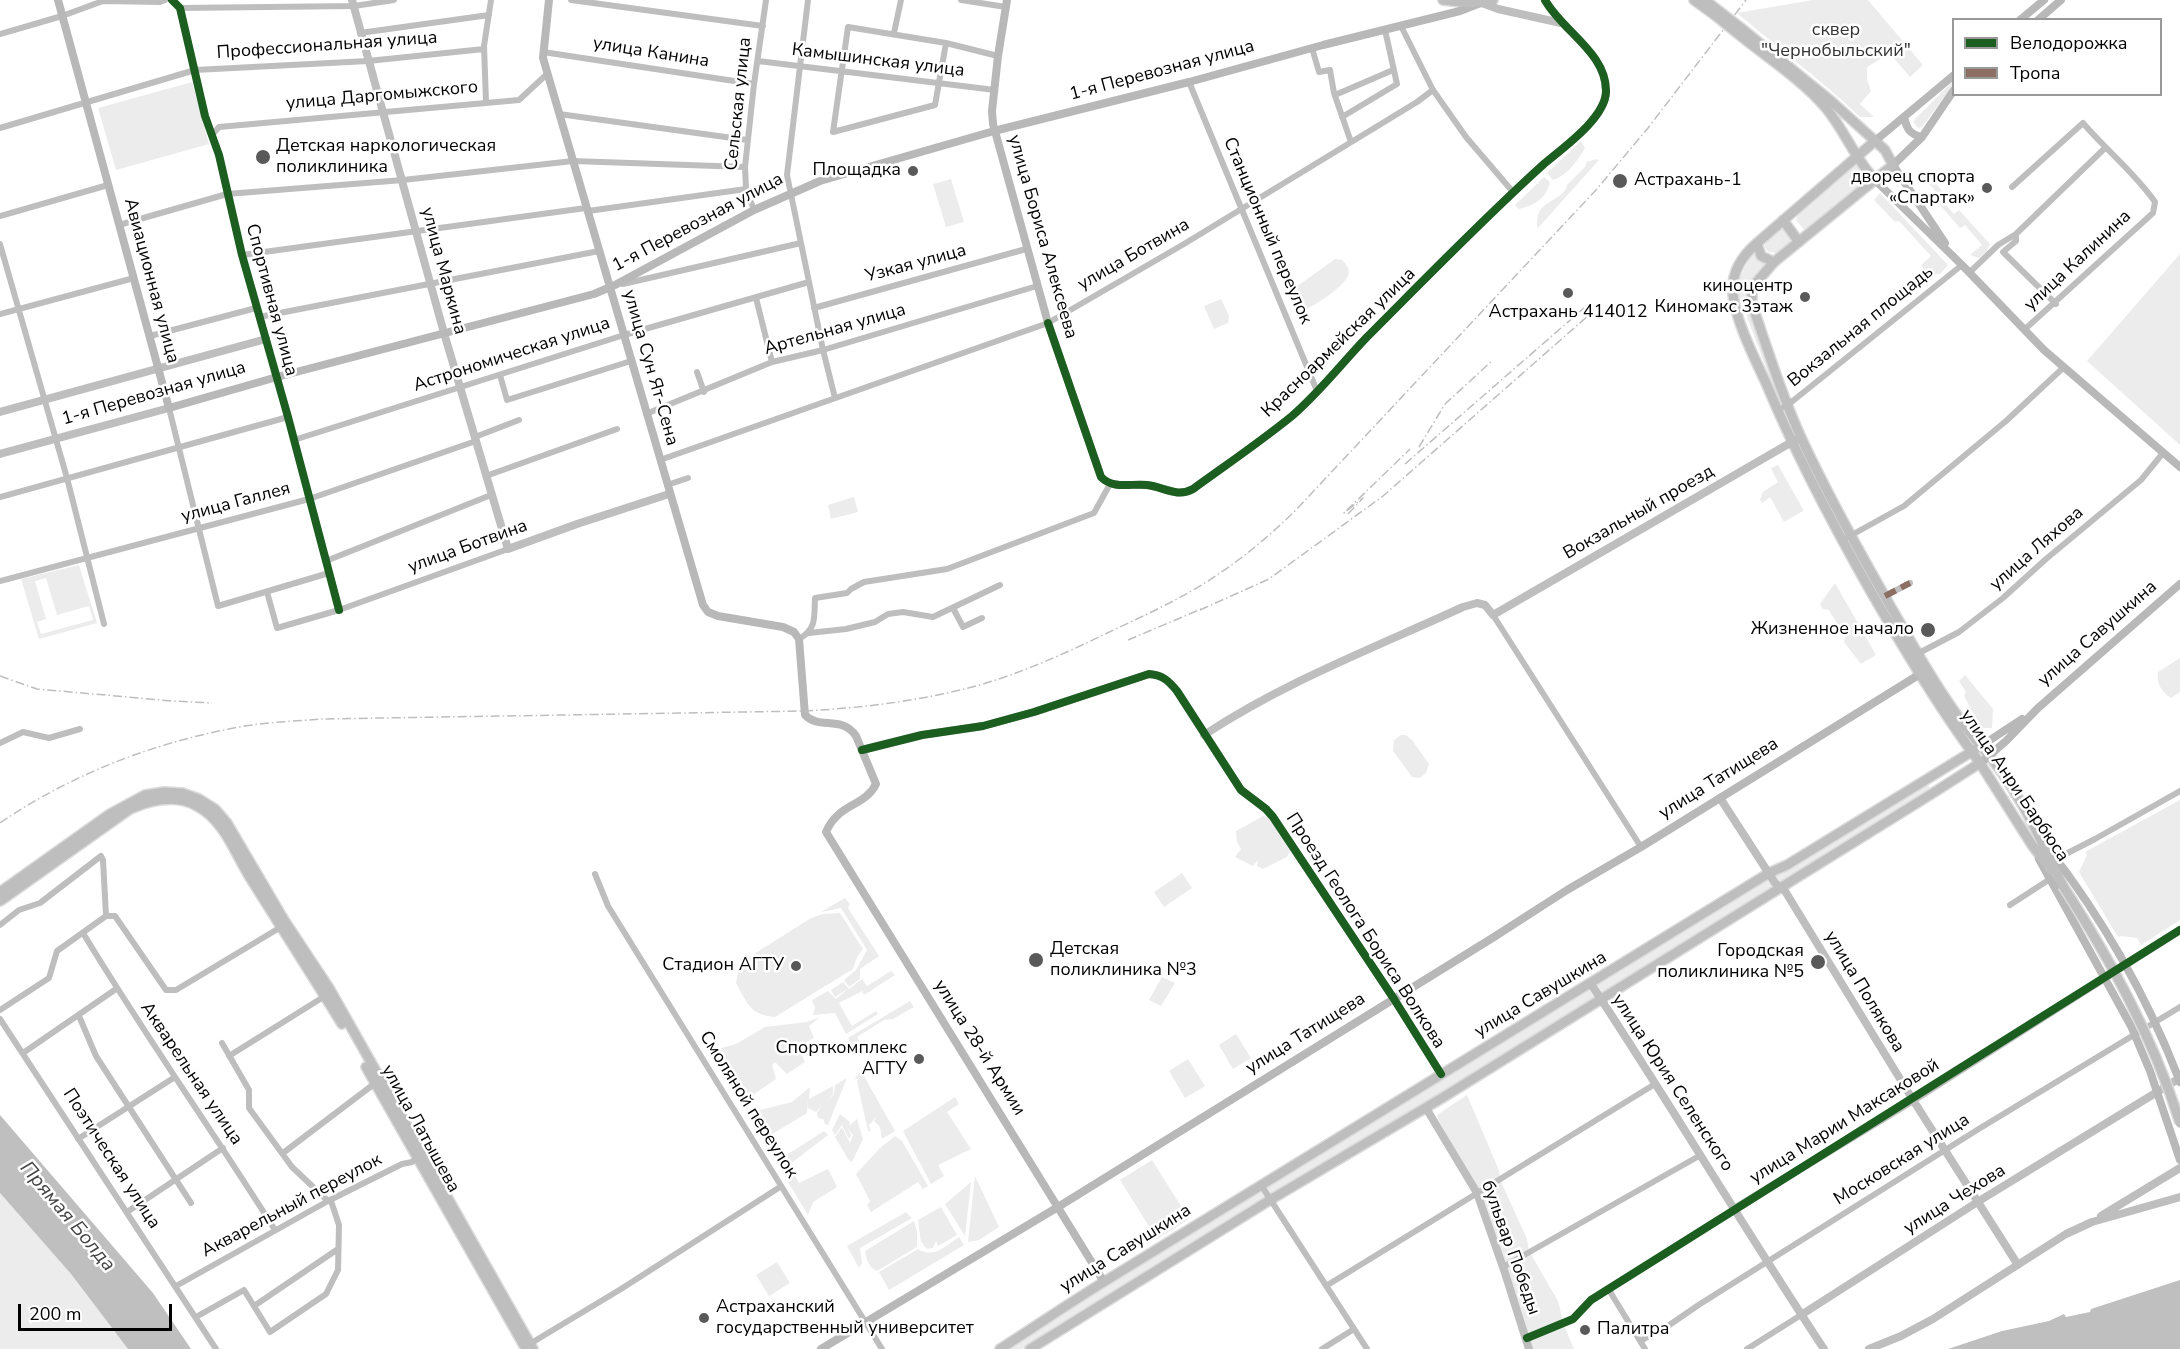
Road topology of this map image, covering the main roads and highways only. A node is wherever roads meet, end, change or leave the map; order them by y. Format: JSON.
{"nodes":[{"id":1,"x":58,"y":0,"type":"edge"},
{"id":2,"x":549,"y":0,"type":"edge"},
{"id":3,"x":1443,"y":0,"type":"edge"},
{"id":4,"x":1493,"y":0,"type":"edge"},
{"id":5,"x":1694,"y":0,"type":"edge"},
{"id":6,"x":1705,"y":0,"type":"edge"},
{"id":7,"x":2044,"y":0,"type":"edge"},
{"id":8,"x":2061,"y":0,"type":"edge"},
{"id":9,"x":1469,"y":2,"type":"edge"},
{"id":10,"x":1482,"y":3,"type":"junction"},
{"id":11,"x":1007,"y":4,"type":"edge"},
{"id":12,"x":1717,"y":13,"type":"junction"},
{"id":13,"x":2022,"y":18,"type":"edge"},
{"id":14,"x":2040,"y":18,"type":"edge"},
{"id":15,"x":1739,"y":30,"type":"junction"},
{"id":16,"x":1952,"y":76,"type":"edge"},
{"id":17,"x":1952,"y":92,"type":"edge"},
{"id":18,"x":1904,"y":117,"type":"junction"},
{"id":19,"x":994,"y":131,"type":"junction"},
{"id":20,"x":1922,"y":137,"type":"junction"},
{"id":21,"x":1875,"y":141,"type":"junction"},
{"id":22,"x":1857,"y":156,"type":"junction"},
{"id":23,"x":1893,"y":165,"type":"junction"},
{"id":24,"x":1875,"y":180,"type":"junction"},
{"id":25,"x":1783,"y":220,"type":"junction"},
{"id":26,"x":1799,"y":242,"type":"junction"},
{"id":27,"x":1757,"y":243,"type":"junction"},
{"id":28,"x":1774,"y":262,"type":"junction"},
{"id":29,"x":1962,"y":265,"type":"junction"},
{"id":30,"x":613,"y":286,"type":"junction"},
{"id":31,"x":1048,"y":322,"type":"road end"},
{"id":32,"x":169,"y":408,"type":"joint"},
{"id":33,"x":1797,"y":439,"type":"junction"},
{"id":34,"x":2180,"y":467,"type":"edge"},
{"id":35,"x":1846,"y":538,"type":"junction"},
{"id":36,"x":2180,"y":584,"type":"edge"},
{"id":37,"x":1924,"y":671,"type":"junction"},
{"id":38,"x":2037,"y":708,"type":"junction"},
{"id":39,"x":1981,"y":746,"type":"junction"},
{"id":40,"x":1972,"y":752,"type":"junction"},
{"id":41,"x":1989,"y":755,"type":"junction"},
{"id":42,"x":1980,"y":763,"type":"junction"},
{"id":43,"x":1925,"y":780,"type":"junction"},
{"id":44,"x":1933,"y":794,"type":"junction"},
{"id":45,"x":826,"y":832,"type":"joint"},
{"id":46,"x":2041,"y":839,"type":"junction"},
{"id":47,"x":2032,"y":845,"type":"junction"},
{"id":48,"x":2063,"y":886,"type":"junction"},
{"id":49,"x":0,"y":892,"type":"edge"},
{"id":50,"x":0,"y":901,"type":"edge"},
{"id":51,"x":2180,"y":1080,"type":"edge"},
{"id":52,"x":377,"y":1081,"type":"junction"},
{"id":53,"x":2180,"y":1123,"type":"edge"},
{"id":54,"x":2180,"y":1159,"type":"edge"},
{"id":55,"x":1058,"y":1207,"type":"junction"},
{"id":56,"x":1104,"y":1282,"type":"junction"},
{"id":57,"x":529,"y":1347,"type":"edge"},
{"id":58,"x":821,"y":1349,"type":"edge"},
{"id":59,"x":1000,"y":1349,"type":"edge"},
{"id":60,"x":1030,"y":1349,"type":"edge"}],
"edges":[{"from":1,"to":32,"type":"main road","name":"Авиационная улица"},
{"from":2,"to":30,"type":"main road","name":"улица Сун Ят-Сена"},
{"from":3,"to":9,"type":"main road"},
{"from":4,"to":10,"type":"main road"},
{"from":5,"to":12,"type":"main road"},
{"from":6,"to":12,"type":"main road"},
{"from":7,"to":13,"type":"main road"},
{"from":8,"to":14,"type":"main road"},
{"from":9,"to":10,"type":"main road"},
{"from":10,"to":19,"type":"main road","name":"1-я Перевозная улица"},
{"from":11,"to":19,"type":"main road","name":"улица Бориса Алексеева"},
{"from":12,"to":15,"type":"main road","bridge":true},
{"from":15,"to":21,"type":"main road"},
{"from":15,"to":22,"type":"main road"},
{"from":16,"to":18,"type":"main road"},
{"from":17,"to":20,"type":"main road"},
{"from":18,"to":20,"type":"main road"},
{"from":18,"to":21,"type":"main road"},
{"from":19,"to":30,"type":"main road","name":"1-я Перевозная улица"},
{"from":19,"to":31,"type":"main road","name":"улица Бориса Алексеева"},
{"from":20,"to":23,"type":"main road"},
{"from":21,"to":22,"type":"main road","name":"улица Анри Барбюса"},
{"from":21,"to":23,"type":"main road"},
{"from":22,"to":24,"type":"main road"},
{"from":22,"to":25,"type":"main road","name":"улица Анри Барбюса"},
{"from":23,"to":24,"type":"main road","name":"улица Анри Барбюса"},
{"from":23,"to":29,"type":"main road"},
{"from":24,"to":26,"type":"main road","name":"улица Анри Барбюса"},
{"from":24,"to":29,"type":"main road"},
{"from":25,"to":26,"type":"main road"},
{"from":25,"to":27,"type":"main road","name":"улица Анри Барбюса"},
{"from":26,"to":28,"type":"main road","name":"улица Анри Барбюса"},
{"from":27,"to":28,"type":"main road"},
{"from":27,"to":33,"type":"main road","name":"улица Анри Барбюса"},
{"from":28,"to":33,"type":"main road","name":"улица Анри Барбюса"},
{"from":29,"to":34,"type":"main road"},
{"from":30,"to":32,"type":"main road","name":"1-я Перевозная улица"},
{"from":30,"to":45,"type":"main road","name":"улица Сун Ят-Сена"},
{"from":33,"to":35,"type":"main road","name":"улица Анри Барбюса"},
{"from":35,"to":37,"type":"main road","name":"улица Анри Барбюса"},
{"from":35,"to":37,"type":"main road","name":"улица Анри Барбюса"},
{"from":36,"to":38,"type":"main road","name":"улица Савушкина"},
{"from":37,"to":39,"type":"main road","name":"улица Анри Барбюса"},
{"from":37,"to":40,"type":"main road","name":"улица Анри Барбюса"},
{"from":37,"to":55,"type":"main road","name":"улица Татищева"},
{"from":38,"to":39,"type":"main road","name":"улица Савушкина"},
{"from":38,"to":41,"type":"main road","name":"улица Савушкина"},
{"from":39,"to":40,"type":"main road","name":"улица Савушкина"},
{"from":39,"to":41,"type":"main road","name":"улица Анри Барбюса"},
{"from":40,"to":42,"type":"main road","name":"улица Анри Барбюса"},
{"from":40,"to":43,"type":"main road","name":"улица Савушкина"},
{"from":41,"to":42,"type":"main road","name":"улица Савушкина"},
{"from":41,"to":46,"type":"main road","name":"улица Анри Барбюса"},
{"from":42,"to":44,"type":"main road","name":"улица Савушкина"},
{"from":42,"to":47,"type":"main road","name":"улица Анри Барбюса"},
{"from":43,"to":44,"type":"main road"},
{"from":43,"to":56,"type":"main road","name":"улица Савушкина"},
{"from":44,"to":60,"type":"main road","name":"улица Савушкина"},
{"from":45,"to":55,"type":"main road","name":"улица 28-й Армии"},
{"from":46,"to":48,"type":"main road","name":"улица Анри Барбюса"},
{"from":46,"to":51,"type":"main road"},
{"from":47,"to":48,"type":"main road","name":"улица Анри Барбюса"},
{"from":47,"to":54,"type":"main road"},
{"from":48,"to":53,"type":"main road","bridge":true},
{"from":49,"to":52,"type":"main road","name":"улица Латышева"},
{"from":50,"to":52,"type":"main road","name":"улица Латышева"},
{"from":52,"to":57,"type":"main road","name":"улица Латышева"},
{"from":55,"to":56,"type":"main road","name":"улица 28-й Армии"},
{"from":55,"to":58,"type":"main road","name":"улица Татищева"},
{"from":56,"to":59,"type":"main road","name":"улица Савушкина"}]}
